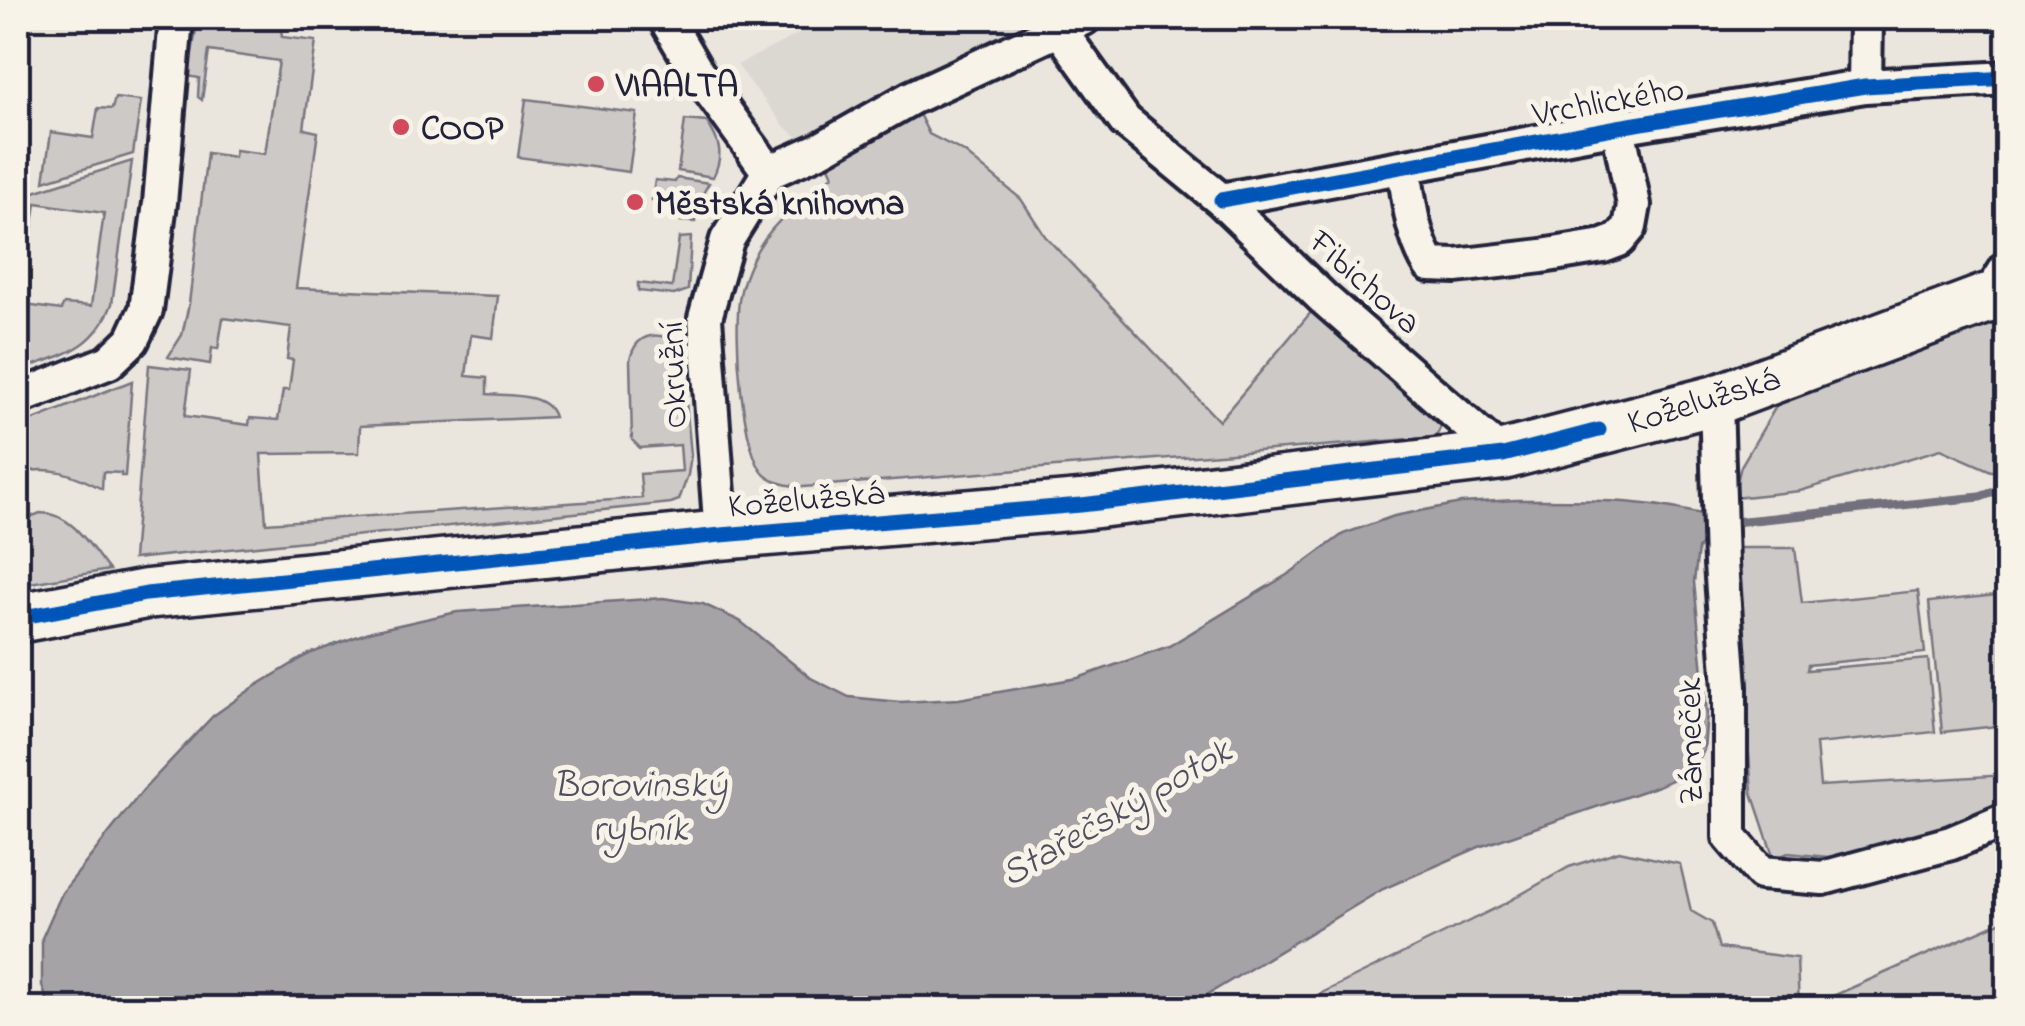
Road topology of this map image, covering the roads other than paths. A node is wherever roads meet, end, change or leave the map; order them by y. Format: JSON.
{"nodes":[{"id":1,"x":176,"y":18,"type":"edge"},
{"id":2,"x":665,"y":18,"type":"edge"},
{"id":3,"x":1866,"y":18,"type":"edge"},
{"id":4,"x":1072,"y":23,"type":"edge"},
{"id":5,"x":2008,"y":78,"type":"edge"},
{"id":6,"x":1865,"y":86,"type":"junction"},
{"id":7,"x":1618,"y":127,"type":"junction"},
{"id":8,"x":1404,"y":168,"type":"junction"},
{"id":9,"x":769,"y":172,"type":"junction"},
{"id":10,"x":1221,"y":200,"type":"junction"},
{"id":11,"x":2001,"y":287,"type":"edge"},
{"id":12,"x":18,"y":398,"type":"edge"},
{"id":13,"x":1716,"y":400,"type":"junction"},
{"id":14,"x":1502,"y":455,"type":"junction"},
{"id":15,"x":721,"y":535,"type":"junction"},
{"id":16,"x":18,"y":618,"type":"edge"},
{"id":17,"x":2008,"y":819,"type":"edge"}],
"edges":[{"from":1,"to":12,"type":"street"},
{"from":2,"to":9,"type":"street"},
{"from":3,"to":6,"type":"street"},
{"from":4,"to":9,"type":"street","name":"Fibichova"},
{"from":4,"to":10,"type":"street","name":"Fibichova"},
{"from":5,"to":6,"type":"street","name":"Vrchlického"},
{"from":6,"to":7,"type":"street","name":"Vrchlického"},
{"from":7,"to":8,"type":"street","name":"Vrchlického"},
{"from":7,"to":8,"type":"street","name":"Vrchlického"},
{"from":8,"to":10,"type":"street","name":"Vrchlického"},
{"from":9,"to":15,"type":"street","name":"Okružní"},
{"from":10,"to":14,"type":"street","name":"Fibichova"},
{"from":11,"to":13,"type":"main road","name":"Koželužská"},
{"from":13,"to":14,"type":"main road","name":"Koželužská"},
{"from":13,"to":17,"type":"street","name":"Zámeček"},
{"from":14,"to":15,"type":"main road","name":"Koželužská"},
{"from":15,"to":16,"type":"main road","name":"Koželužská"}]}
